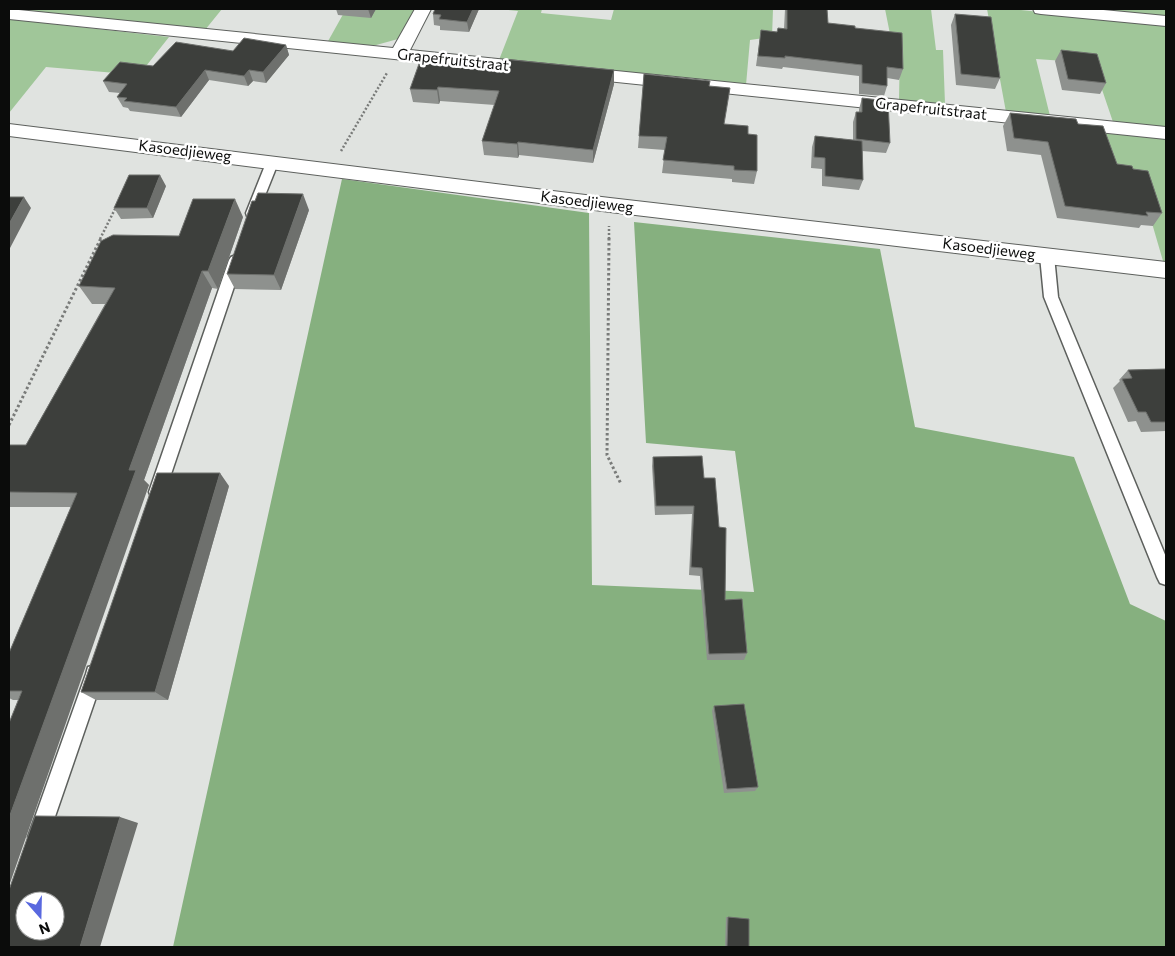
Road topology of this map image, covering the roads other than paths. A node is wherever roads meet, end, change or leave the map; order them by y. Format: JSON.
{"nodes":[{"id":1,"x":423,"y":9,"type":"edge"},
{"id":2,"x":1041,"y":9,"type":"edge"},
{"id":3,"x":9,"y":14,"type":"edge"},
{"id":4,"x":1166,"y":21,"type":"edge"},
{"id":5,"x":398,"y":55,"type":"junction"},
{"id":6,"x":9,"y":130,"type":"edge"},
{"id":7,"x":1166,"y":133,"type":"edge"},
{"id":8,"x":272,"y":163,"type":"junction"},
{"id":9,"x":1047,"y":256,"type":"junction"},
{"id":10,"x":1166,"y":270,"type":"edge"},
{"id":11,"x":154,"y":504,"type":"edge"},
{"id":12,"x":1166,"y":577,"type":"edge"},
{"id":13,"x":99,"y":662,"type":"edge"},
{"id":14,"x":31,"y":857,"type":"edge"}],
"edges":[{"from":1,"to":5,"type":"street"},
{"from":2,"to":4,"type":"street"},
{"from":3,"to":5,"type":"street","name":"Grapefruitstraat"},
{"from":5,"to":7,"type":"street","name":"Grapefruitstraat"},
{"from":6,"to":8,"type":"street","name":"Kasoedjieweg"},
{"from":8,"to":9,"type":"street","name":"Kasoedjieweg"},
{"from":8,"to":11,"type":"lane"},
{"from":9,"to":10,"type":"street","name":"Kasoedjieweg"},
{"from":9,"to":12,"type":"lane"},
{"from":13,"to":14,"type":"lane"}]}
